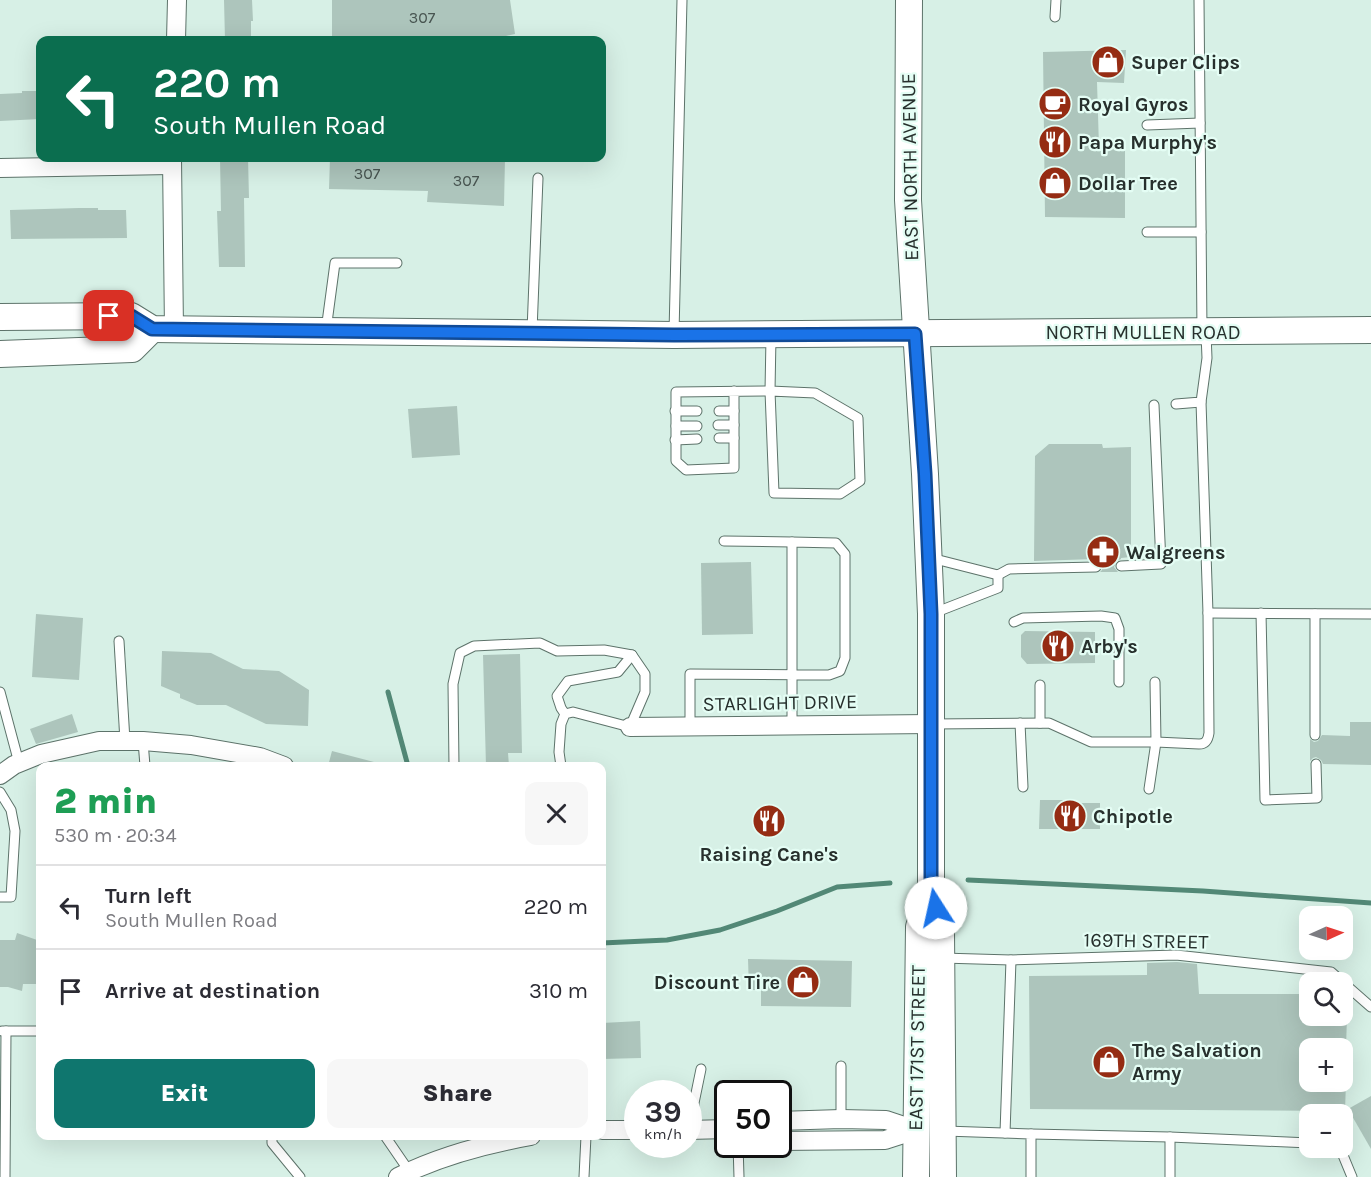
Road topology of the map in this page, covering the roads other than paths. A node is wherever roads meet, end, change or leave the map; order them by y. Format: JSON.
{"nodes":[{"id":1,"x":177,"y":0,"type":"edge"},
{"id":2,"x":682,"y":0,"type":"edge"},
{"id":3,"x":909,"y":0,"type":"edge"},
{"id":4,"x":1056,"y":0,"type":"edge"},
{"id":5,"x":1199,"y":0,"type":"edge"},
{"id":6,"x":1055,"y":17,"type":"dead end"},
{"id":7,"x":176,"y":36,"type":"edge"},
{"id":8,"x":1200,"y":123,"type":"junction"},
{"id":9,"x":1147,"y":125,"type":"dead end"},
{"id":10,"x":147,"y":162,"type":"edge"},
{"id":11,"x":172,"y":162,"type":"edge"},
{"id":12,"x":0,"y":168,"type":"edge"},
{"id":13,"x":538,"y":178,"type":"dead end"},
{"id":14,"x":1148,"y":232,"type":"dead end"},
{"id":15,"x":1201,"y":232,"type":"junction"},
{"id":16,"x":397,"y":262,"type":"dead end"},
{"id":17,"x":0,"y":317,"type":"edge"},
{"id":18,"x":163,"y":330,"type":"junction"},
{"id":19,"x":1371,"y":330,"type":"edge"},
{"id":20,"x":326,"y":332,"type":"junction"},
{"id":21,"x":1204,"y":332,"type":"junction"},
{"id":22,"x":532,"y":333,"type":"junction"},
{"id":23,"x":771,"y":334,"type":"junction"},
{"id":24,"x":915,"y":334,"type":"junction"},
{"id":25,"x":674,"y":335,"type":"junction"},
{"id":26,"x":0,"y":354,"type":"edge"},
{"id":27,"x":734,"y":391,"type":"junction"},
{"id":28,"x":770,"y":391,"type":"junction"},
{"id":29,"x":1201,"y":402,"type":"junction"},
{"id":30,"x":1176,"y":404,"type":"dead end"},
{"id":31,"x":1154,"y":405,"type":"dead end"},
{"id":32,"x":675,"y":411,"type":"junction"},
{"id":33,"x":697,"y":411,"type":"dead end"},
{"id":34,"x":719,"y":411,"type":"dead end"},
{"id":35,"x":734,"y":411,"type":"junction"},
{"id":36,"x":734,"y":425,"type":"junction"},
{"id":37,"x":676,"y":426,"type":"junction"},
{"id":38,"x":697,"y":426,"type":"dead end"},
{"id":39,"x":718,"y":426,"type":"dead end"},
{"id":40,"x":719,"y":438,"type":"dead end"},
{"id":41,"x":734,"y":438,"type":"junction"},
{"id":42,"x":697,"y":439,"type":"dead end"},
{"id":43,"x":675,"y":440,"type":"junction"},
{"id":44,"x":724,"y":541,"type":"dead end"},
{"id":45,"x":792,"y":542,"type":"junction"},
{"id":46,"x":928,"y":557,"type":"junction"},
{"id":47,"x":1121,"y":566,"type":"dead end"},
{"id":48,"x":1096,"y":567,"type":"dead end"},
{"id":49,"x":998,"y":575,"type":"junction"},
{"id":50,"x":1208,"y":613,"type":"junction"},
{"id":51,"x":1261,"y":613,"type":"junction"},
{"id":52,"x":931,"y":614,"type":"junction"},
{"id":53,"x":1315,"y":614,"type":"junction"},
{"id":54,"x":1371,"y":614,"type":"edge"},
{"id":55,"x":1014,"y":622,"type":"dead end"},
{"id":56,"x":119,"y":641,"type":"dead end"},
{"id":57,"x":632,"y":655,"type":"junction"},
{"id":58,"x":792,"y":676,"type":"junction"},
{"id":59,"x":1119,"y":682,"type":"dead end"},
{"id":60,"x":1155,"y":682,"type":"dead end"},
{"id":61,"x":1040,"y":686,"type":"dead end"},
{"id":62,"x":0,"y":692,"type":"edge"},
{"id":63,"x":565,"y":714,"type":"junction"},
{"id":64,"x":1020,"y":723,"type":"junction"},
{"id":65,"x":1040,"y":723,"type":"junction"},
{"id":66,"x":930,"y":724,"type":"junction"},
{"id":67,"x":792,"y":725,"type":"junction"},
{"id":68,"x":630,"y":727,"type":"junction"},
{"id":69,"x":690,"y":727,"type":"junction"},
{"id":70,"x":1315,"y":735,"type":"dead end"},
{"id":71,"x":134,"y":741,"type":"junction"},
{"id":72,"x":1156,"y":742,"type":"junction"},
{"id":73,"x":142,"y":762,"type":"edge"},
{"id":74,"x":272,"y":762,"type":"edge"},
{"id":75,"x":454,"y":762,"type":"edge"},
{"id":76,"x":560,"y":762,"type":"edge"},
{"id":77,"x":18,"y":763,"type":"junction"},
{"id":78,"x":1316,"y":764,"type":"dead end"},
{"id":79,"x":0,"y":775,"type":"edge"},
{"id":80,"x":1023,"y":787,"type":"dead end"},
{"id":81,"x":1149,"y":789,"type":"dead end"},
{"id":82,"x":0,"y":792,"type":"edge"},
{"id":83,"x":0,"y":897,"type":"edge"},
{"id":84,"x":1011,"y":960,"type":"junction"},
{"id":85,"x":930,"y":961,"type":"junction"},
{"id":86,"x":1371,"y":1007,"type":"edge"},
{"id":87,"x":3,"y":1031,"type":"edge"},
{"id":88,"x":36,"y":1031,"type":"edge"},
{"id":89,"x":841,"y":1066,"type":"dead end"},
{"id":90,"x":701,"y":1069,"type":"dead end"},
{"id":91,"x":699,"y":1080,"type":"edge"},
{"id":92,"x":841,"y":1119,"type":"junction"},
{"id":93,"x":792,"y":1121,"type":"edge"},
{"id":94,"x":606,"y":1130,"type":"edge"},
{"id":95,"x":624,"y":1130,"type":"edge"},
{"id":96,"x":916,"y":1130,"type":"junction"},
{"id":97,"x":943,"y":1131,"type":"junction"},
{"id":98,"x":1005,"y":1133,"type":"junction"},
{"id":99,"x":1031,"y":1134,"type":"junction"},
{"id":100,"x":1170,"y":1137,"type":"junction"},
{"id":101,"x":272,"y":1140,"type":"edge"},
{"id":102,"x":387,"y":1140,"type":"edge"},
{"id":103,"x":509,"y":1140,"type":"edge"},
{"id":104,"x":586,"y":1140,"type":"edge"},
{"id":105,"x":792,"y":1141,"type":"edge"},
{"id":106,"x":1299,"y":1143,"type":"edge"},
{"id":107,"x":738,"y":1158,"type":"edge"},
{"id":108,"x":1344,"y":1158,"type":"edge"},
{"id":109,"x":404,"y":1174,"type":"edge"},
{"id":110,"x":5,"y":1177,"type":"edge"},
{"id":111,"x":300,"y":1177,"type":"edge"},
{"id":112,"x":584,"y":1177,"type":"edge"},
{"id":113,"x":739,"y":1177,"type":"edge"},
{"id":114,"x":916,"y":1177,"type":"edge"},
{"id":115,"x":931,"y":1177,"type":"edge"},
{"id":116,"x":943,"y":1177,"type":"edge"},
{"id":117,"x":1031,"y":1177,"type":"edge"},
{"id":118,"x":1170,"y":1177,"type":"edge"},
{"id":119,"x":1352,"y":1177,"type":"edge"}],
"edges":[{"from":1,"to":7,"type":"street"},
{"from":2,"to":25,"type":"lane"},
{"from":3,"to":24,"type":"street","name":"EAST NORTH AVENUE"},
{"from":4,"to":6,"type":"lane"},
{"from":5,"to":8,"type":"lane"},
{"from":8,"to":9,"type":"lane"},
{"from":8,"to":15,"type":"lane"},
{"from":10,"to":12,"type":"street"},
{"from":11,"to":18,"type":"street"},
{"from":13,"to":22,"type":"lane"},
{"from":14,"to":15,"type":"lane"},
{"from":15,"to":21,"type":"lane"},
{"from":16,"to":20,"type":"lane"},
{"from":17,"to":18,"type":"street"},
{"from":18,"to":20,"type":"street","name":"NORTH MULLEN ROAD"},
{"from":18,"to":26,"type":"street"},
{"from":19,"to":21,"type":"street","name":"NORTH MULLEN ROAD"},
{"from":20,"to":22,"type":"street","name":"NORTH MULLEN ROAD"},
{"from":21,"to":24,"type":"street","name":"NORTH MULLEN ROAD"},
{"from":21,"to":29,"type":"lane"},
{"from":22,"to":25,"type":"street","name":"NORTH MULLEN ROAD"},
{"from":23,"to":24,"type":"street","name":"NORTH MULLEN ROAD"},
{"from":23,"to":25,"type":"street","name":"NORTH MULLEN ROAD"},
{"from":23,"to":28,"type":"lane"},
{"from":24,"to":46,"type":"street","name":"EAST 171ST STREET"},
{"from":27,"to":28,"type":"lane"},
{"from":27,"to":32,"type":"lane"},
{"from":27,"to":35,"type":"lane"},
{"from":28,"to":28,"type":"lane"},
{"from":29,"to":30,"type":"lane"},
{"from":29,"to":50,"type":"lane"},
{"from":31,"to":47,"type":"lane"},
{"from":32,"to":33,"type":"lane"},
{"from":32,"to":37,"type":"lane"},
{"from":34,"to":35,"type":"lane"},
{"from":35,"to":36,"type":"lane"},
{"from":36,"to":39,"type":"lane"},
{"from":36,"to":41,"type":"lane"},
{"from":37,"to":38,"type":"lane"},
{"from":37,"to":43,"type":"lane"},
{"from":40,"to":41,"type":"lane"},
{"from":41,"to":43,"type":"lane"},
{"from":42,"to":43,"type":"lane"},
{"from":44,"to":45,"type":"lane"},
{"from":45,"to":58,"type":"lane"},
{"from":45,"to":58,"type":"lane"},
{"from":46,"to":49,"type":"lane"},
{"from":46,"to":52,"type":"street","name":"EAST 171ST STREET"},
{"from":48,"to":49,"type":"lane"},
{"from":49,"to":52,"type":"lane"},
{"from":50,"to":51,"type":"lane"},
{"from":50,"to":72,"type":"lane"},
{"from":51,"to":53,"type":"lane"},
{"from":51,"to":78,"type":"lane"},
{"from":52,"to":66,"type":"street","name":"EAST 171ST STREET"},
{"from":53,"to":54,"type":"lane"},
{"from":53,"to":70,"type":"lane"},
{"from":55,"to":59,"type":"lane"},
{"from":56,"to":71,"type":"lane"},
{"from":57,"to":63,"type":"lane"},
{"from":57,"to":68,"type":"lane"},
{"from":57,"to":75,"type":"lane"},
{"from":58,"to":67,"type":"lane"},
{"from":58,"to":69,"type":"lane"},
{"from":60,"to":72,"type":"lane"},
{"from":61,"to":65,"type":"lane"},
{"from":62,"to":77,"type":"lane"},
{"from":63,"to":68,"type":"lane"},
{"from":63,"to":76,"type":"lane"},
{"from":64,"to":65,"type":"lane"},
{"from":64,"to":66,"type":"lane"},
{"from":64,"to":80,"type":"lane"},
{"from":65,"to":72,"type":"lane"},
{"from":66,"to":67,"type":"street","name":"STARLIGHT DRIVE"},
{"from":66,"to":85,"type":"street","name":"EAST 171ST STREET"},
{"from":67,"to":69,"type":"street","name":"STARLIGHT DRIVE"},
{"from":68,"to":69,"type":"street","name":"STARLIGHT DRIVE"},
{"from":71,"to":73,"type":"lane"},
{"from":71,"to":74,"type":"street"},
{"from":71,"to":77,"type":"street"},
{"from":72,"to":81,"type":"lane"},
{"from":77,"to":79,"type":"street"},
{"from":82,"to":83,"type":"lane"},
{"from":84,"to":85,"type":"lane","name":"169TH STREET"},
{"from":84,"to":86,"type":"lane","name":"169TH STREET"},
{"from":84,"to":98,"type":"lane"},
{"from":85,"to":96,"type":"street","name":"EAST 171ST STREET"},
{"from":85,"to":97,"type":"street","name":"EAST 171ST STREET"},
{"from":87,"to":88,"type":"lane"},
{"from":87,"to":110,"type":"lane"},
{"from":89,"to":92,"type":"lane"},
{"from":90,"to":91,"type":"lane"},
{"from":92,"to":93,"type":"street"},
{"from":92,"to":96,"type":"street"},
{"from":94,"to":95,"type":"street"},
{"from":96,"to":105,"type":"street"},
{"from":96,"to":114,"type":"street","name":"EAST 171ST STREET"},
{"from":96,"to":115,"type":"street"},
{"from":97,"to":98,"type":"lane"},
{"from":97,"to":116,"type":"street","name":"EAST 171ST STREET"},
{"from":98,"to":99,"type":"lane"},
{"from":99,"to":100,"type":"lane"},
{"from":99,"to":117,"type":"lane"},
{"from":100,"to":106,"type":"lane"},
{"from":100,"to":118,"type":"lane"},
{"from":101,"to":111,"type":"lane"},
{"from":102,"to":109,"type":"lane"},
{"from":103,"to":109,"type":"street"},
{"from":104,"to":112,"type":"lane"},
{"from":107,"to":113,"type":"lane"},
{"from":108,"to":119,"type":"lane"}]}
